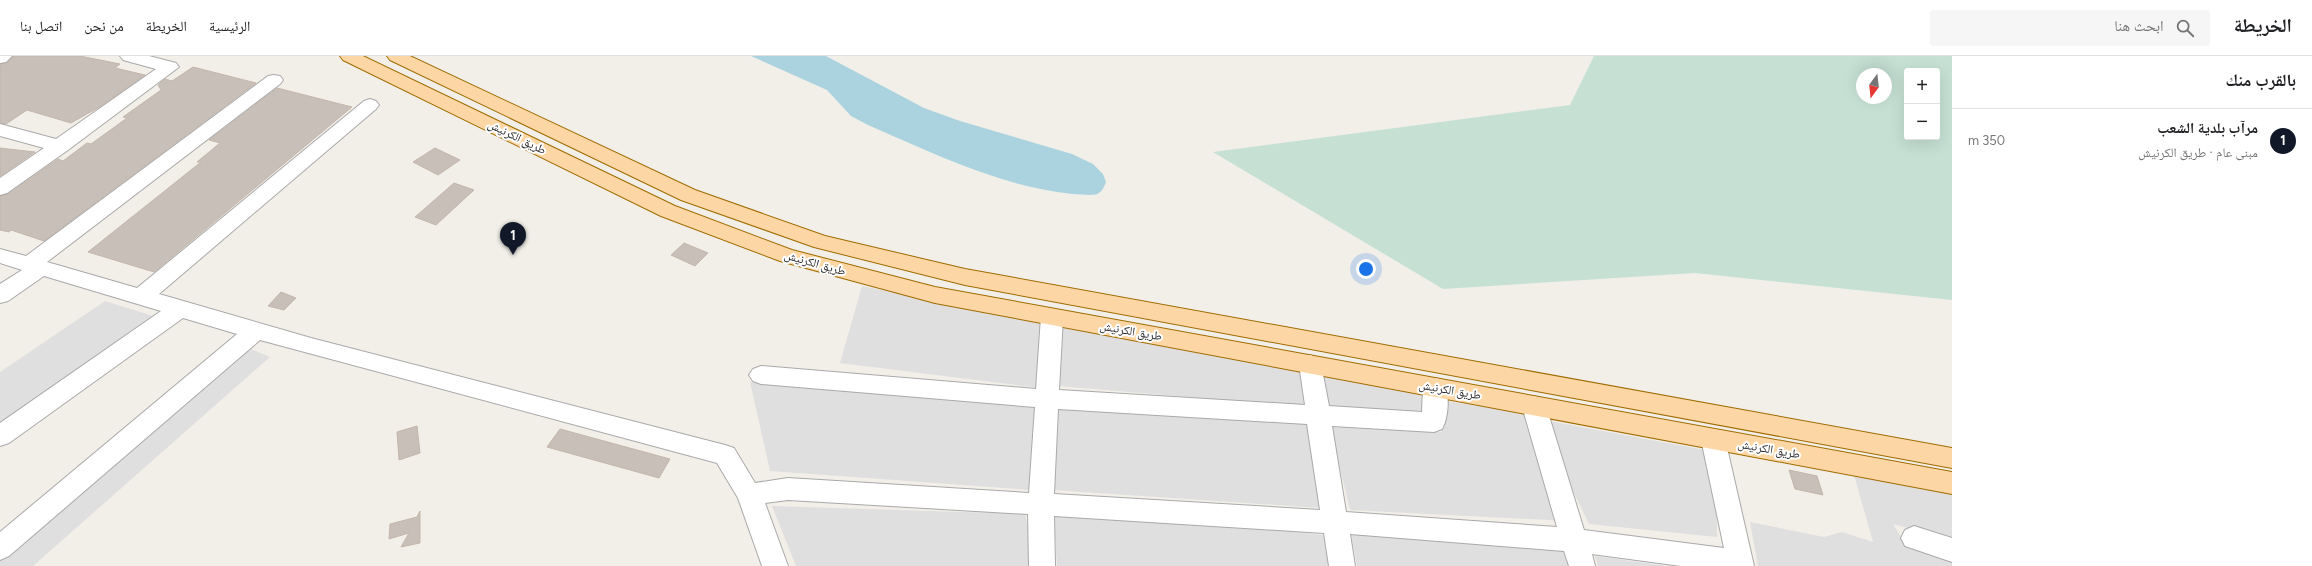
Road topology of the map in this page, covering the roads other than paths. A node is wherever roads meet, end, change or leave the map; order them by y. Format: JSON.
{"nodes":[{"id":1,"x":2,"y":56,"type":"edge"},
{"id":2,"x":129,"y":56,"type":"edge"},
{"id":3,"x":349,"y":56,"type":"edge"},
{"id":4,"x":396,"y":56,"type":"edge"},
{"id":5,"x":0,"y":58,"type":"edge"},
{"id":6,"x":274,"y":80,"type":"dead end"},
{"id":7,"x":370,"y":105,"type":"dead end"},
{"id":8,"x":0,"y":130,"type":"edge"},
{"id":9,"x":61,"y":146,"type":"junction"},
{"id":10,"x":0,"y":188,"type":"edge"},
{"id":11,"x":0,"y":256,"type":"edge"},
{"id":12,"x":35,"y":266,"type":"junction"},
{"id":13,"x":0,"y":295,"type":"edge"},
{"id":14,"x":140,"y":298,"type":"junction"},
{"id":15,"x":180,"y":309,"type":"junction"},
{"id":16,"x":1052,"y":317,"type":"junction"},
{"id":17,"x":256,"y":331,"type":"junction"},
{"id":18,"x":1310,"y":364,"type":"junction"},
{"id":19,"x":761,"y":375,"type":"dead end"},
{"id":20,"x":1435,"y":388,"type":"junction"},
{"id":21,"x":1047,"y":399,"type":"junction"},
{"id":22,"x":1534,"y":406,"type":"junction"},
{"id":23,"x":1318,"y":416,"type":"junction"},
{"id":24,"x":0,"y":436,"type":"edge"},
{"id":25,"x":1713,"y":439,"type":"junction"},
{"id":26,"x":1952,"y":458,"type":"edge"},
{"id":27,"x":1952,"y":483,"type":"edge"},
{"id":28,"x":749,"y":495,"type":"junction"},
{"id":29,"x":1042,"y":504,"type":"junction"},
{"id":30,"x":1335,"y":522,"type":"junction"},
{"id":31,"x":1914,"y":538,"type":"dead end"},
{"id":32,"x":1573,"y":540,"type":"junction"},
{"id":33,"x":0,"y":548,"type":"edge"},
{"id":34,"x":1952,"y":550,"type":"edge"},
{"id":35,"x":1740,"y":564,"type":"edge"},
{"id":36,"x":775,"y":566,"type":"edge"},
{"id":37,"x":1042,"y":566,"type":"edge"},
{"id":38,"x":1342,"y":566,"type":"edge"},
{"id":39,"x":1582,"y":566,"type":"edge"}],
"edges":[{"from":1,"to":5,"type":"street"},
{"from":2,"to":9,"type":"street"},
{"from":3,"to":16,"type":"main road","name":"طريق الكرنيش"},
{"from":4,"to":26,"type":"main road","name":"طريق الكرنيش"},
{"from":6,"to":12,"type":"street"},
{"from":7,"to":14,"type":"street"},
{"from":8,"to":9,"type":"street"},
{"from":9,"to":10,"type":"street"},
{"from":11,"to":12,"type":"street"},
{"from":12,"to":13,"type":"street"},
{"from":12,"to":14,"type":"street"},
{"from":14,"to":15,"type":"street"},
{"from":15,"to":17,"type":"street"},
{"from":15,"to":24,"type":"street"},
{"from":16,"to":18,"type":"main road","name":"طريق الكرنيش"},
{"from":16,"to":21,"type":"street"},
{"from":17,"to":28,"type":"street"},
{"from":17,"to":33,"type":"street"},
{"from":18,"to":20,"type":"main road","name":"طريق الكرنيش"},
{"from":18,"to":23,"type":"street"},
{"from":19,"to":21,"type":"street"},
{"from":20,"to":22,"type":"main road","name":"طريق الكرنيش"},
{"from":20,"to":23,"type":"street"},
{"from":21,"to":23,"type":"street"},
{"from":21,"to":29,"type":"street"},
{"from":22,"to":25,"type":"main road","name":"طريق الكرنيش"},
{"from":22,"to":32,"type":"street"},
{"from":23,"to":30,"type":"street"},
{"from":25,"to":27,"type":"main road","name":"طريق الكرنيش"},
{"from":25,"to":35,"type":"street"},
{"from":28,"to":29,"type":"street"},
{"from":28,"to":36,"type":"street"},
{"from":29,"to":30,"type":"street"},
{"from":29,"to":37,"type":"street"},
{"from":30,"to":32,"type":"street"},
{"from":30,"to":38,"type":"street"},
{"from":31,"to":34,"type":"street"},
{"from":32,"to":35,"type":"street"},
{"from":32,"to":39,"type":"street"}]}
